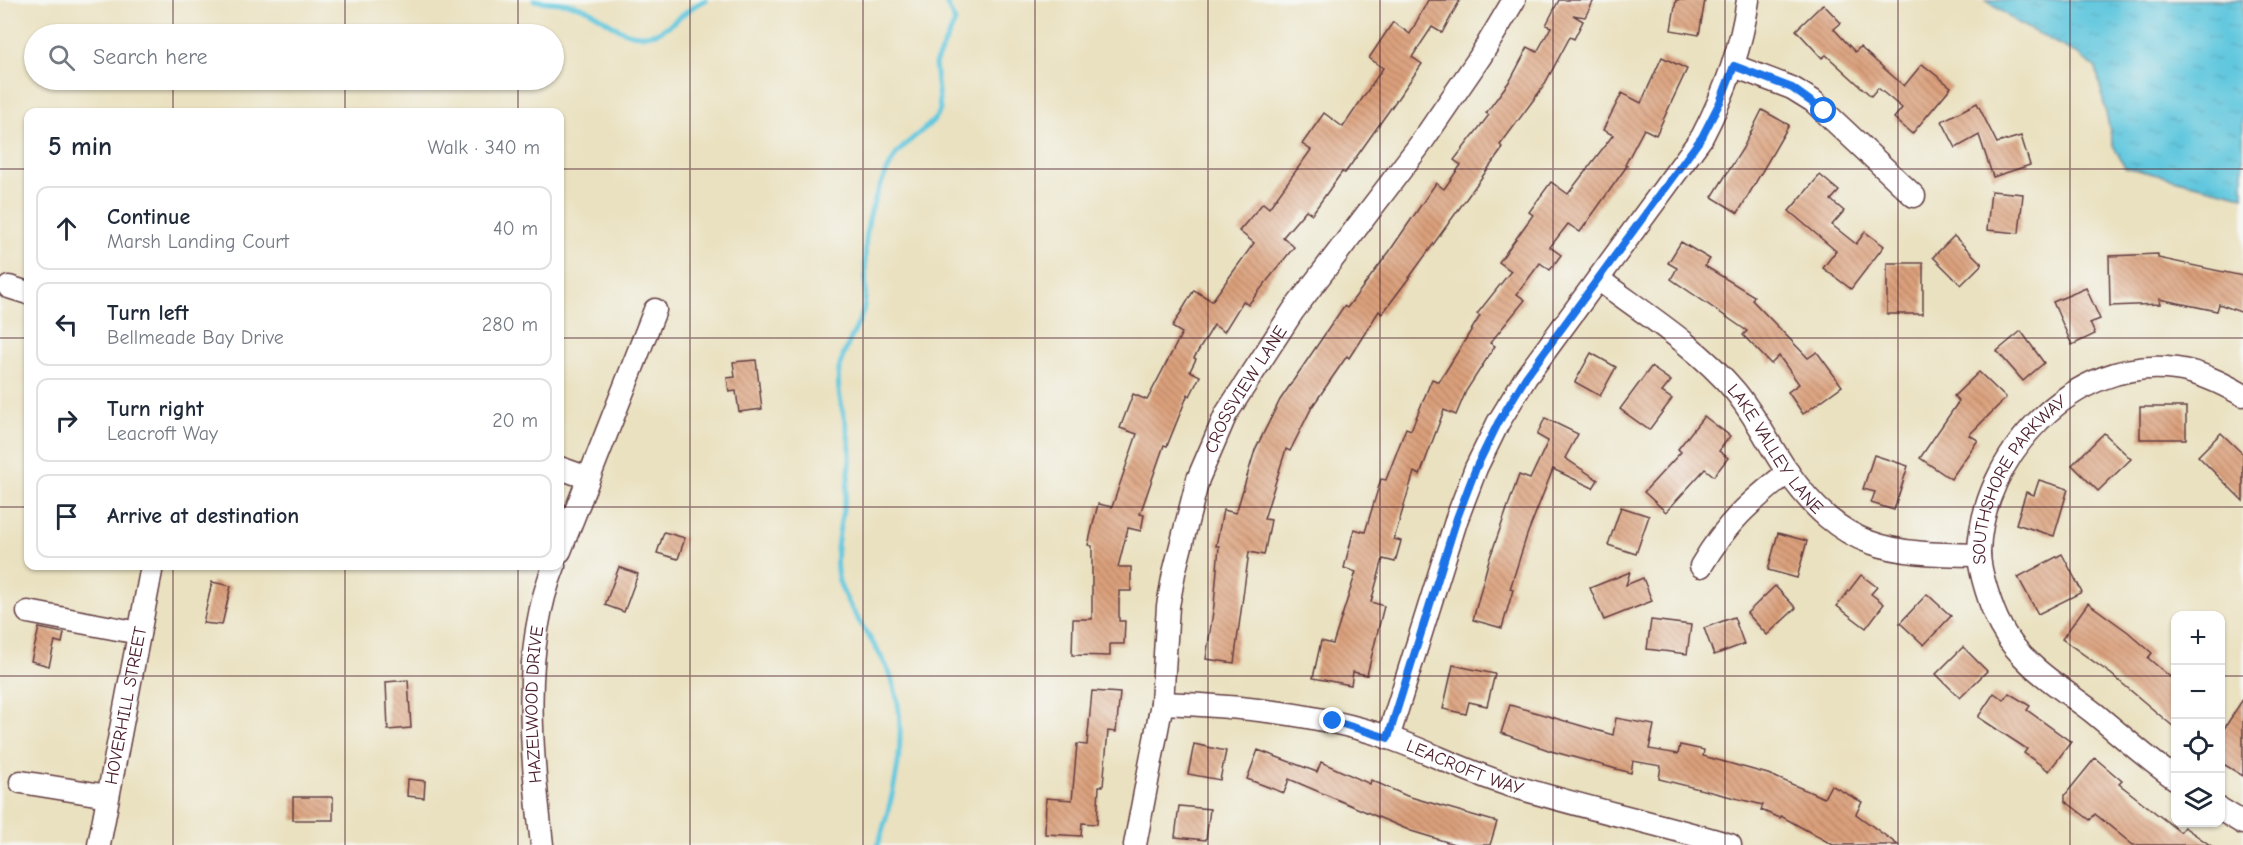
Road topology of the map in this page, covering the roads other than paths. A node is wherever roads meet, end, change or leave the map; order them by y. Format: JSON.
{"nodes":[{"id":1,"x":1514,"y":0,"type":"edge"},
{"id":2,"x":1748,"y":0,"type":"edge"},
{"id":3,"x":1734,"y":66,"type":"junction"},
{"id":4,"x":1914,"y":196,"type":"dead end"},
{"id":5,"x":1599,"y":279,"type":"junction"},
{"id":6,"x":655,"y":310,"type":"dead end"},
{"id":7,"x":2243,"y":395,"type":"edge"},
{"id":8,"x":564,"y":469,"type":"edge"},
{"id":9,"x":1788,"y":472,"type":"junction"},
{"id":10,"x":588,"y":478,"type":"junction"},
{"id":11,"x":564,"y":541,"type":"edge"},
{"id":12,"x":1979,"y":555,"type":"junction"},
{"id":13,"x":1701,"y":566,"type":"dead end"},
{"id":14,"x":151,"y":570,"type":"edge"},
{"id":15,"x":553,"y":570,"type":"edge"},
{"id":16,"x":28,"y":612,"type":"dead end"},
{"id":17,"x":139,"y":633,"type":"junction"},
{"id":18,"x":1162,"y":703,"type":"junction"},
{"id":19,"x":1388,"y":738,"type":"junction"},
{"id":20,"x":2171,"y":776,"type":"edge"},
{"id":21,"x":21,"y":782,"type":"dead end"},
{"id":22,"x":108,"y":796,"type":"junction"},
{"id":23,"x":2225,"y":812,"type":"edge"},
{"id":24,"x":2243,"y":823,"type":"edge"},
{"id":25,"x":99,"y":845,"type":"edge"},
{"id":26,"x":542,"y":845,"type":"edge"},
{"id":27,"x":1135,"y":845,"type":"edge"},
{"id":28,"x":1730,"y":845,"type":"edge"}],
"edges":[{"from":1,"to":18,"type":"street","name":"CROSSVIEW LANE"},
{"from":2,"to":3,"type":"street"},
{"from":3,"to":4,"type":"street"},
{"from":3,"to":5,"type":"street"},
{"from":5,"to":9,"type":"street","name":"LAKE VALLEY LANE"},
{"from":5,"to":19,"type":"street"},
{"from":6,"to":10,"type":"street"},
{"from":7,"to":12,"type":"street","name":"SOUTHSHORE PARKWAY"},
{"from":8,"to":10,"type":"street"},
{"from":9,"to":12,"type":"street","name":"LAKE VALLEY LANE"},
{"from":9,"to":13,"type":"street"},
{"from":10,"to":11,"type":"street"},
{"from":12,"to":20,"type":"street","name":"SOUTHSHORE PARKWAY"},
{"from":14,"to":17,"type":"street","name":"HOVERHILL STREET"},
{"from":15,"to":26,"type":"street","name":"HAZELWOOD DRIVE"},
{"from":16,"to":17,"type":"street"},
{"from":17,"to":22,"type":"street","name":"HOVERHILL STREET"},
{"from":18,"to":19,"type":"street","name":"LEACROFT WAY"},
{"from":18,"to":27,"type":"street","name":"CROSSVIEW LANE"},
{"from":19,"to":28,"type":"street","name":"LEACROFT WAY"},
{"from":21,"to":22,"type":"street"},
{"from":22,"to":25,"type":"street","name":"HOVERHILL STREET"},
{"from":23,"to":24,"type":"street"}]}
